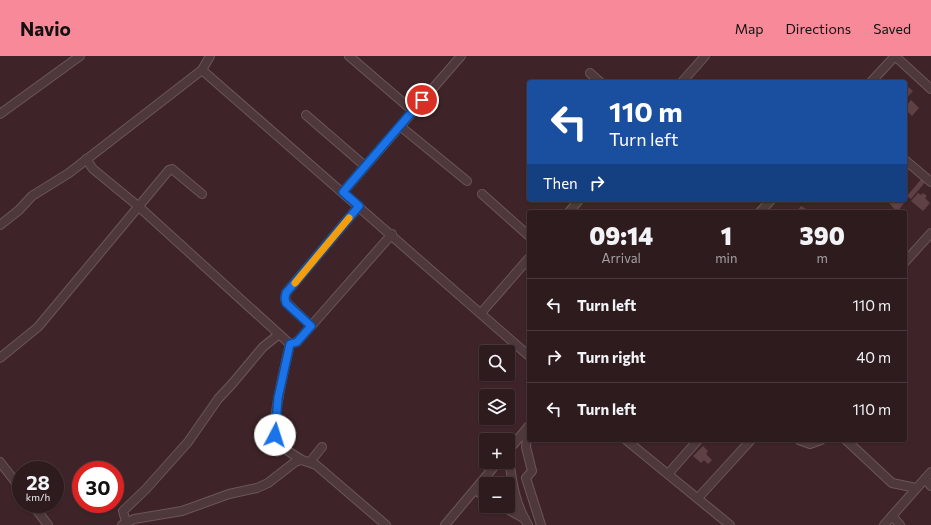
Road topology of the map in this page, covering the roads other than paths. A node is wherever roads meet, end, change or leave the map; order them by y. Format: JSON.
{"nodes":[{"id":1,"x":210,"y":56,"type":"edge"},
{"id":2,"x":349,"y":56,"type":"edge"},
{"id":3,"x":461,"y":56,"type":"edge"},
{"id":4,"x":705,"y":56,"type":"edge"},
{"id":5,"x":75,"y":57,"type":"edge"},
{"id":6,"x":202,"y":70,"type":"junction"},
{"id":7,"x":590,"y":73,"type":"dead end"},
{"id":8,"x":598,"y":80,"type":"edge"},
{"id":9,"x":684,"y":80,"type":"edge"},
{"id":10,"x":873,"y":80,"type":"edge"},
{"id":11,"x":931,"y":89,"type":"edge"},
{"id":12,"x":413,"y":111,"type":"junction"},
{"id":13,"x":0,"y":114,"type":"edge"},
{"id":14,"x":306,"y":115,"type":"dead end"},
{"id":15,"x":400,"y":126,"type":"junction"},
{"id":16,"x":86,"y":159,"type":"junction"},
{"id":17,"x":907,"y":162,"type":"edge"},
{"id":18,"x":365,"y":166,"type":"junction"},
{"id":19,"x":467,"y":181,"type":"dead end"},
{"id":20,"x":931,"y":182,"type":"edge"},
{"id":21,"x":343,"y":192,"type":"junction"},
{"id":22,"x":202,"y":194,"type":"dead end"},
{"id":23,"x":482,"y":194,"type":"dead end"},
{"id":24,"x":577,"y":202,"type":"edge"},
{"id":25,"x":769,"y":202,"type":"edge"},
{"id":26,"x":138,"y":206,"type":"junction"},
{"id":27,"x":359,"y":206,"type":"junction"},
{"id":28,"x":571,"y":210,"type":"edge"},
{"id":29,"x":762,"y":210,"type":"edge"},
{"id":30,"x":0,"y":225,"type":"edge"},
{"id":31,"x":931,"y":233,"type":"edge"},
{"id":32,"x":392,"y":234,"type":"junction"},
{"id":33,"x":527,"y":234,"type":"edge"},
{"id":34,"x":907,"y":257,"type":"edge"},
{"id":35,"x":527,"y":260,"type":"edge"},
{"id":36,"x":481,"y":313,"type":"junction"},
{"id":37,"x":311,"y":326,"type":"junction"},
{"id":38,"x":278,"y":335,"type":"junction"},
{"id":39,"x":290,"y":344,"type":"junction"},
{"id":40,"x":527,"y":354,"type":"edge"},
{"id":41,"x":0,"y":358,"type":"edge"},
{"id":42,"x":527,"y":429,"type":"edge"},
{"id":43,"x":527,"y":440,"type":"edge"},
{"id":44,"x":628,"y":442,"type":"edge"},
{"id":45,"x":696,"y":442,"type":"edge"},
{"id":46,"x":749,"y":442,"type":"edge"},
{"id":47,"x":804,"y":442,"type":"edge"},
{"id":48,"x":816,"y":442,"type":"edge"},
{"id":49,"x":848,"y":442,"type":"edge"},
{"id":50,"x":515,"y":443,"type":"edge"},
{"id":51,"x":322,"y":447,"type":"dead end"},
{"id":52,"x":302,"y":460,"type":"junction"},
{"id":53,"x":0,"y":462,"type":"edge"},
{"id":54,"x":310,"y":462,"type":"junction"},
{"id":55,"x":492,"y":469,"type":"edge"},
{"id":56,"x":510,"y":469,"type":"edge"},
{"id":57,"x":931,"y":472,"type":"edge"},
{"id":58,"x":668,"y":474,"type":"junction"},
{"id":59,"x":12,"y":477,"type":"edge"},
{"id":60,"x":925,"y":479,"type":"junction"},
{"id":61,"x":931,"y":486,"type":"edge"},
{"id":62,"x":916,"y":488,"type":"junction"},
{"id":63,"x":475,"y":490,"type":"junction"},
{"id":64,"x":479,"y":493,"type":"edge"},
{"id":65,"x":698,"y":498,"type":"junction"},
{"id":66,"x":39,"y":513,"type":"edge"},
{"id":67,"x":513,"y":513,"type":"edge"},
{"id":68,"x":892,"y":516,"type":"junction"},
{"id":69,"x":527,"y":522,"type":"edge"},
{"id":70,"x":124,"y":524,"type":"edge"},
{"id":71,"x":48,"y":525,"type":"edge"},
{"id":72,"x":386,"y":525,"type":"edge"},
{"id":73,"x":445,"y":525,"type":"edge"},
{"id":74,"x":541,"y":525,"type":"edge"},
{"id":75,"x":730,"y":525,"type":"edge"},
{"id":76,"x":884,"y":525,"type":"edge"},
{"id":77,"x":900,"y":525,"type":"edge"}],
"edges":[{"from":1,"to":6,"type":"street"},
{"from":2,"to":12,"type":"street"},
{"from":3,"to":12,"type":"street"},
{"from":4,"to":9,"type":"street"},
{"from":5,"to":13,"type":"street"},
{"from":6,"to":16,"type":"street"},
{"from":6,"to":21,"type":"street"},
{"from":7,"to":8,"type":"street"},
{"from":10,"to":11,"type":"street"},
{"from":12,"to":15,"type":"street"},
{"from":14,"to":18,"type":"street"},
{"from":15,"to":18,"type":"street"},
{"from":15,"to":19,"type":"street"},
{"from":16,"to":26,"type":"street"},
{"from":16,"to":30,"type":"street"},
{"from":17,"to":20,"type":"street"},
{"from":18,"to":21,"type":"street"},
{"from":21,"to":27,"type":"street"},
{"from":22,"to":26,"type":"street"},
{"from":23,"to":33,"type":"street"},
{"from":24,"to":28,"type":"street"},
{"from":25,"to":29,"type":"street"},
{"from":26,"to":38,"type":"street"},
{"from":26,"to":41,"type":"street"},
{"from":27,"to":32,"type":"street"},
{"from":27,"to":37,"type":"street"},
{"from":31,"to":34,"type":"street"},
{"from":32,"to":36,"type":"street"},
{"from":32,"to":37,"type":"street"},
{"from":35,"to":36,"type":"street"},
{"from":36,"to":40,"type":"street"},
{"from":37,"to":39,"type":"street"},
{"from":38,"to":39,"type":"street"},
{"from":38,"to":70,"type":"street"},
{"from":39,"to":52,"type":"street"},
{"from":42,"to":50,"type":"street"},
{"from":43,"to":74,"type":"street"},
{"from":44,"to":58,"type":"street"},
{"from":45,"to":58,"type":"street"},
{"from":46,"to":65,"type":"street"},
{"from":47,"to":48,"type":"street"},
{"from":49,"to":62,"type":"street"},
{"from":51,"to":54,"type":"street"},
{"from":52,"to":54,"type":"street"},
{"from":52,"to":70,"type":"street"},
{"from":53,"to":59,"type":"street"},
{"from":54,"to":72,"type":"street"},
{"from":55,"to":63,"type":"street"},
{"from":56,"to":69,"type":"street"},
{"from":57,"to":60,"type":"street"},
{"from":58,"to":65,"type":"street"},
{"from":60,"to":61,"type":"street"},
{"from":60,"to":62,"type":"street"},
{"from":62,"to":68,"type":"street"},
{"from":63,"to":64,"type":"street"},
{"from":63,"to":73,"type":"street"},
{"from":65,"to":75,"type":"street"},
{"from":66,"to":71,"type":"street"},
{"from":67,"to":69,"type":"street"},
{"from":68,"to":76,"type":"street"},
{"from":68,"to":77,"type":"street"}]}
